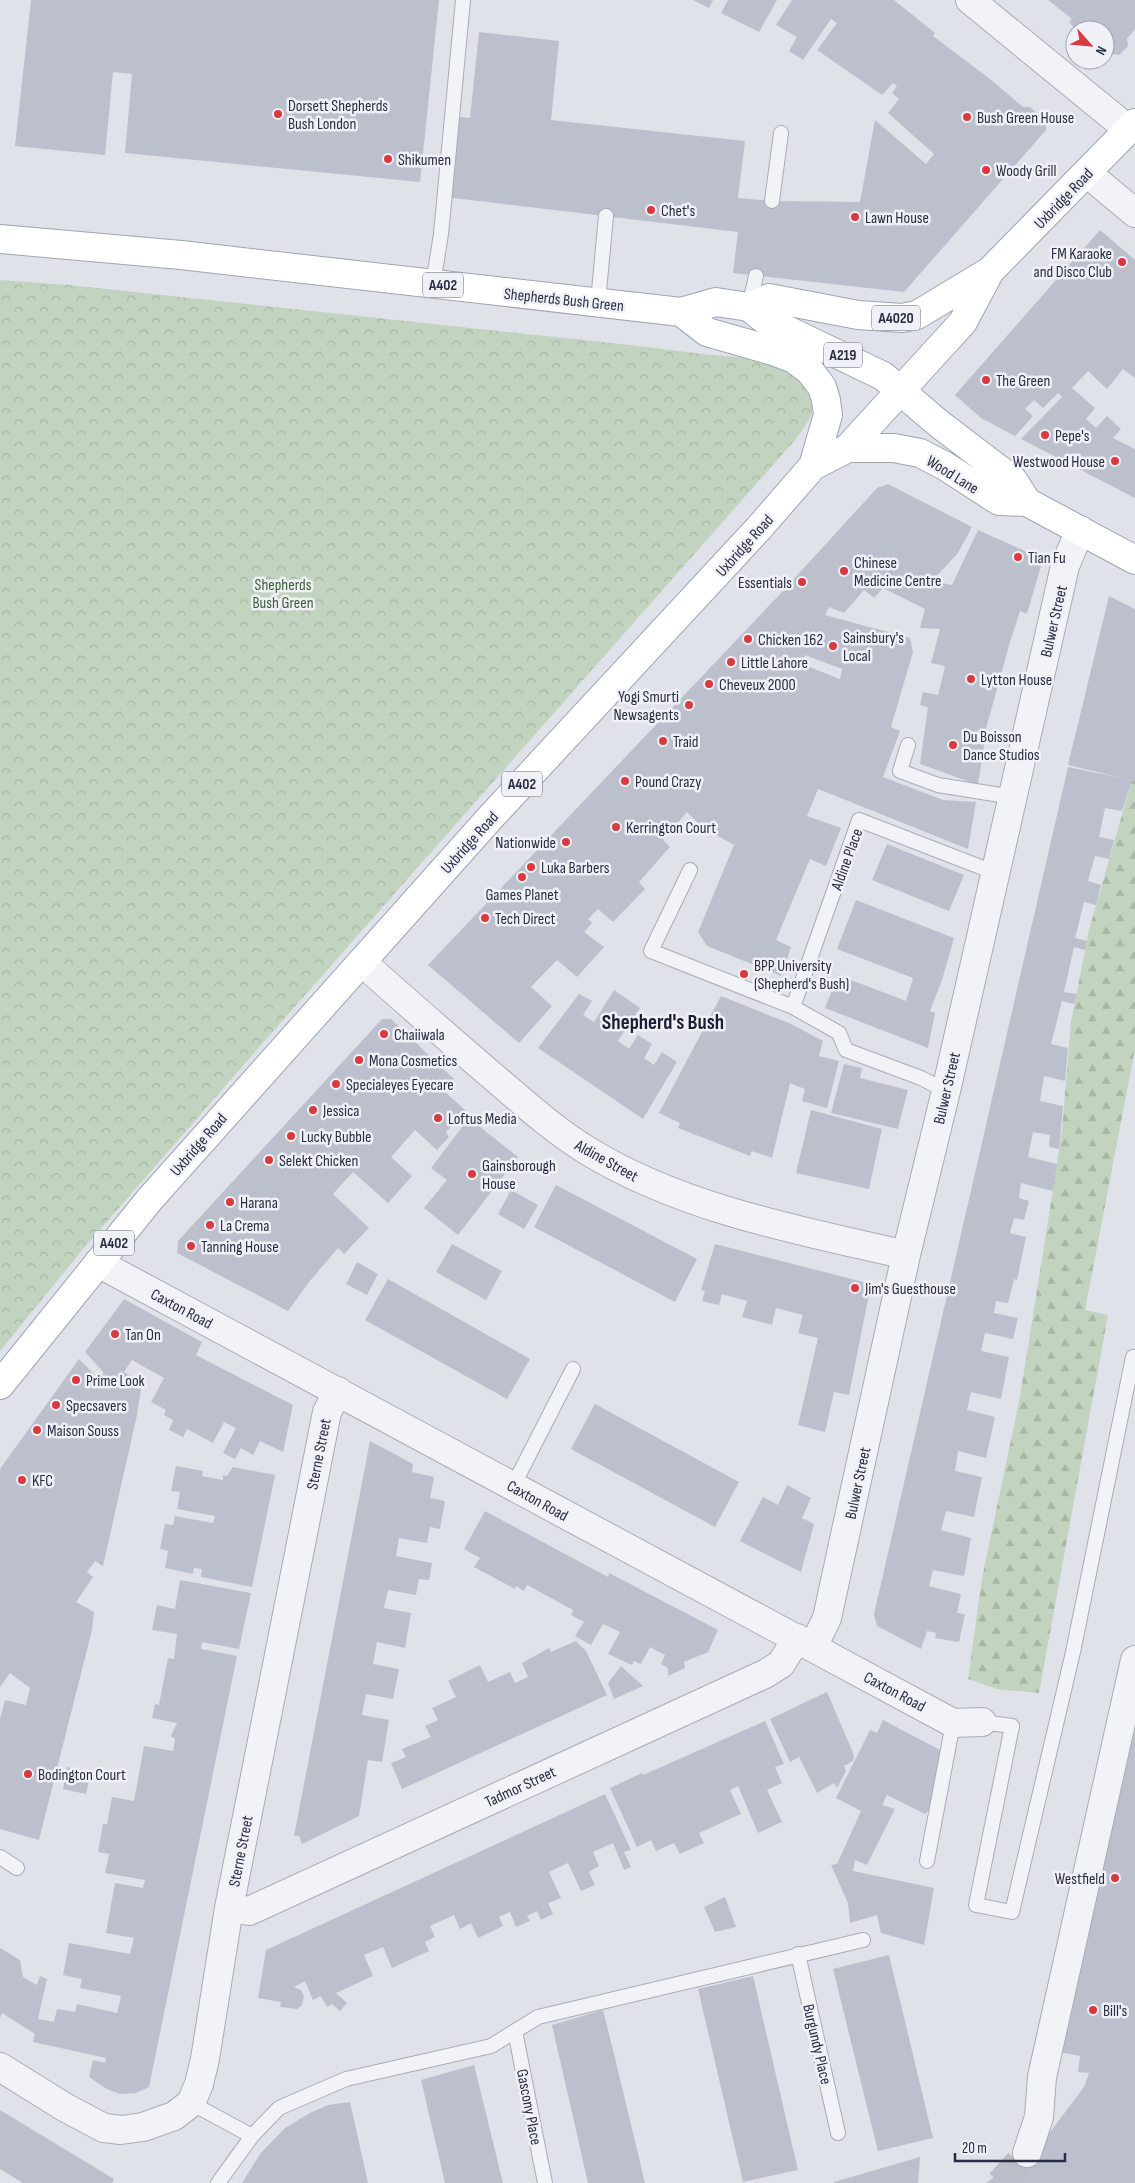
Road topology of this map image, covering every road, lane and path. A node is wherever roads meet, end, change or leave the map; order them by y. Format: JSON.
{"nodes":[{"id":1,"x":463,"y":0,"type":"edge"},
{"id":2,"x":970,"y":0,"type":"edge"},
{"id":3,"x":1132,"y":127,"type":"edge"},
{"id":4,"x":781,"y":133,"type":"dead end"},
{"id":5,"x":1087,"y":172,"type":"junction"},
{"id":6,"x":772,"y":201,"type":"dead end"},
{"id":7,"x":1135,"y":213,"type":"edge"},
{"id":8,"x":606,"y":216,"type":"dead end"},
{"id":9,"x":0,"y":239,"type":"edge"},
{"id":10,"x":990,"y":271,"type":"junction"},
{"id":11,"x":756,"y":276,"type":"dead end"},
{"id":12,"x":433,"y":284,"type":"junction"},
{"id":13,"x":790,"y":301,"type":"joint"},
{"id":14,"x":598,"y":302,"type":"junction"},
{"id":15,"x":749,"y":307,"type":"junction"},
{"id":16,"x":681,"y":312,"type":"junction"},
{"id":17,"x":900,"y":390,"type":"junction"},
{"id":18,"x":848,"y":448,"type":"junction"},
{"id":19,"x":813,"y":466,"type":"junction"},
{"id":20,"x":1027,"y":502,"type":"junction"},
{"id":21,"x":1080,"y":530,"type":"junction"},
{"id":22,"x":1135,"y":560,"type":"edge"},
{"id":23,"x":908,"y":745,"type":"dead end"},
{"id":24,"x":1013,"y":797,"type":"junction"},
{"id":25,"x":690,"y":870,"type":"dead end"},
{"id":26,"x":996,"y":873,"type":"junction"},
{"id":27,"x":362,"y":962,"type":"junction"},
{"id":28,"x":793,"y":1007,"type":"junction"},
{"id":29,"x":946,"y":1091,"type":"junction"},
{"id":30,"x":906,"y":1255,"type":"junction"},
{"id":31,"x":98,"y":1263,"type":"junction"},
{"id":32,"x":1133,"y":1357,"type":"dead end"},
{"id":33,"x":573,"y":1368,"type":"dead end"},
{"id":34,"x":0,"y":1385,"type":"edge"},
{"id":35,"x":338,"y":1391,"type":"junction"},
{"id":36,"x":513,"y":1486,"type":"junction"},
{"id":37,"x":805,"y":1642,"type":"junction"},
{"id":38,"x":1135,"y":1660,"type":"edge"},
{"id":39,"x":954,"y":1722,"type":"junction"},
{"id":40,"x":982,"y":1722,"type":"joint"},
{"id":41,"x":0,"y":1857,"type":"edge"},
{"id":42,"x":927,"y":1861,"type":"dead end"},
{"id":43,"x":17,"y":1868,"type":"dead end"},
{"id":44,"x":229,"y":1908,"type":"junction"},
{"id":45,"x":863,"y":1940,"type":"dead end"},
{"id":46,"x":798,"y":1954,"type":"junction"},
{"id":47,"x":515,"y":2031,"type":"junction"},
{"id":48,"x":0,"y":2067,"type":"edge"},
{"id":49,"x":192,"y":2103,"type":"junction"},
{"id":50,"x":838,"y":2133,"type":"dead end"},
{"id":51,"x":252,"y":2136,"type":"junction"},
{"id":52,"x":1027,"y":2153,"type":"tunnel mouth"},
{"id":53,"x":218,"y":2183,"type":"edge"},
{"id":54,"x":545,"y":2183,"type":"edge"}],
"edges":[{"from":1,"to":12,"type":"lane"},
{"from":2,"to":3,"type":"street"},
{"from":3,"to":5,"type":"main road","name":"Uxbridge Road","number":"A4020"},
{"from":4,"to":6,"type":"lane"},
{"from":5,"to":7,"type":"street"},
{"from":5,"to":10,"type":"main road","name":"Uxbridge Road","number":"A4020"},
{"from":8,"to":14,"type":"lane"},
{"from":9,"to":12,"type":"main road","name":"Shepherds Bush Green","number":"A402"},
{"from":10,"to":13,"type":"main road","name":"Uxbridge Road","number":"A4020"},
{"from":10,"to":17,"type":"main road","name":"Uxbridge Road","number":"A4020"},
{"from":11,"to":15,"type":"lane"},
{"from":12,"to":14,"type":"main road","name":"Shepherds Bush Green","number":"A402"},
{"from":13,"to":15,"type":"main road","name":"Shepherds Bush Green","number":"A4020"},
{"from":14,"to":16,"type":"main road","name":"Shepherds Bush Green","number":"A402"},
{"from":15,"to":16,"type":"main road","name":"Shepherds Bush Green","number":"A219"},
{"from":15,"to":17,"type":"main road","name":"Shepherds Bush Green","number":"A219"},
{"from":16,"to":19,"type":"main road","number":"A402"},
{"from":17,"to":18,"type":"main road","name":"Uxbridge Road","number":"A4020"},
{"from":17,"to":20,"type":"main road","name":"Wood Lane","number":"A219"},
{"from":18,"to":19,"type":"main road","name":"Uxbridge Road","number":"A402"},
{"from":18,"to":20,"type":"main road","name":"Wood Lane","number":"A219"},
{"from":19,"to":27,"type":"main road","name":"Uxbridge Road","number":"A402"},
{"from":20,"to":21,"type":"main road","name":"Wood Lane","number":"A219"},
{"from":21,"to":22,"type":"main road","name":"Wood Lane","number":"A219"},
{"from":21,"to":24,"type":"street","name":"Bulwer Street"},
{"from":23,"to":24,"type":"lane"},
{"from":24,"to":26,"type":"street","name":"Bulwer Street"},
{"from":25,"to":28,"type":"lane"},
{"from":26,"to":28,"type":"lane","name":"Aldine Place"},
{"from":26,"to":29,"type":"street","name":"Bulwer Street"},
{"from":27,"to":30,"type":"street","name":"Aldine Street"},
{"from":27,"to":31,"type":"main road","name":"Uxbridge Road","number":"A402"},
{"from":28,"to":29,"type":"lane"},
{"from":29,"to":30,"type":"street","name":"Bulwer Street"},
{"from":30,"to":37,"type":"street","name":"Bulwer Street"},
{"from":31,"to":34,"type":"main road","name":"Uxbridge Road","number":"A402"},
{"from":31,"to":35,"type":"street","name":"Caxton Road"},
{"from":32,"to":40,"type":"lane"},
{"from":33,"to":36,"type":"lane"},
{"from":35,"to":36,"type":"street","name":"Caxton Road"},
{"from":35,"to":44,"type":"street","name":"Sterne Street"},
{"from":36,"to":37,"type":"street","name":"Caxton Road"},
{"from":37,"to":39,"type":"street","name":"Caxton Road"},
{"from":37,"to":44,"type":"street","name":"Tadmor Street"},
{"from":38,"to":52,"type":"street"},
{"from":39,"to":40,"type":"street","name":"Caxton Road"},
{"from":39,"to":42,"type":"lane"},
{"from":41,"to":43,"type":"lane"},
{"from":44,"to":49,"type":"street","name":"Sterne Street"},
{"from":45,"to":46,"type":"lane"},
{"from":46,"to":47,"type":"lane"},
{"from":46,"to":50,"type":"lane","name":"Burgundy Place"},
{"from":47,"to":51,"type":"lane"},
{"from":47,"to":54,"type":"lane","name":"Gascony Place"},
{"from":48,"to":49,"type":"street"},
{"from":49,"to":51,"type":"lane"},
{"from":51,"to":53,"type":"lane"}]}
